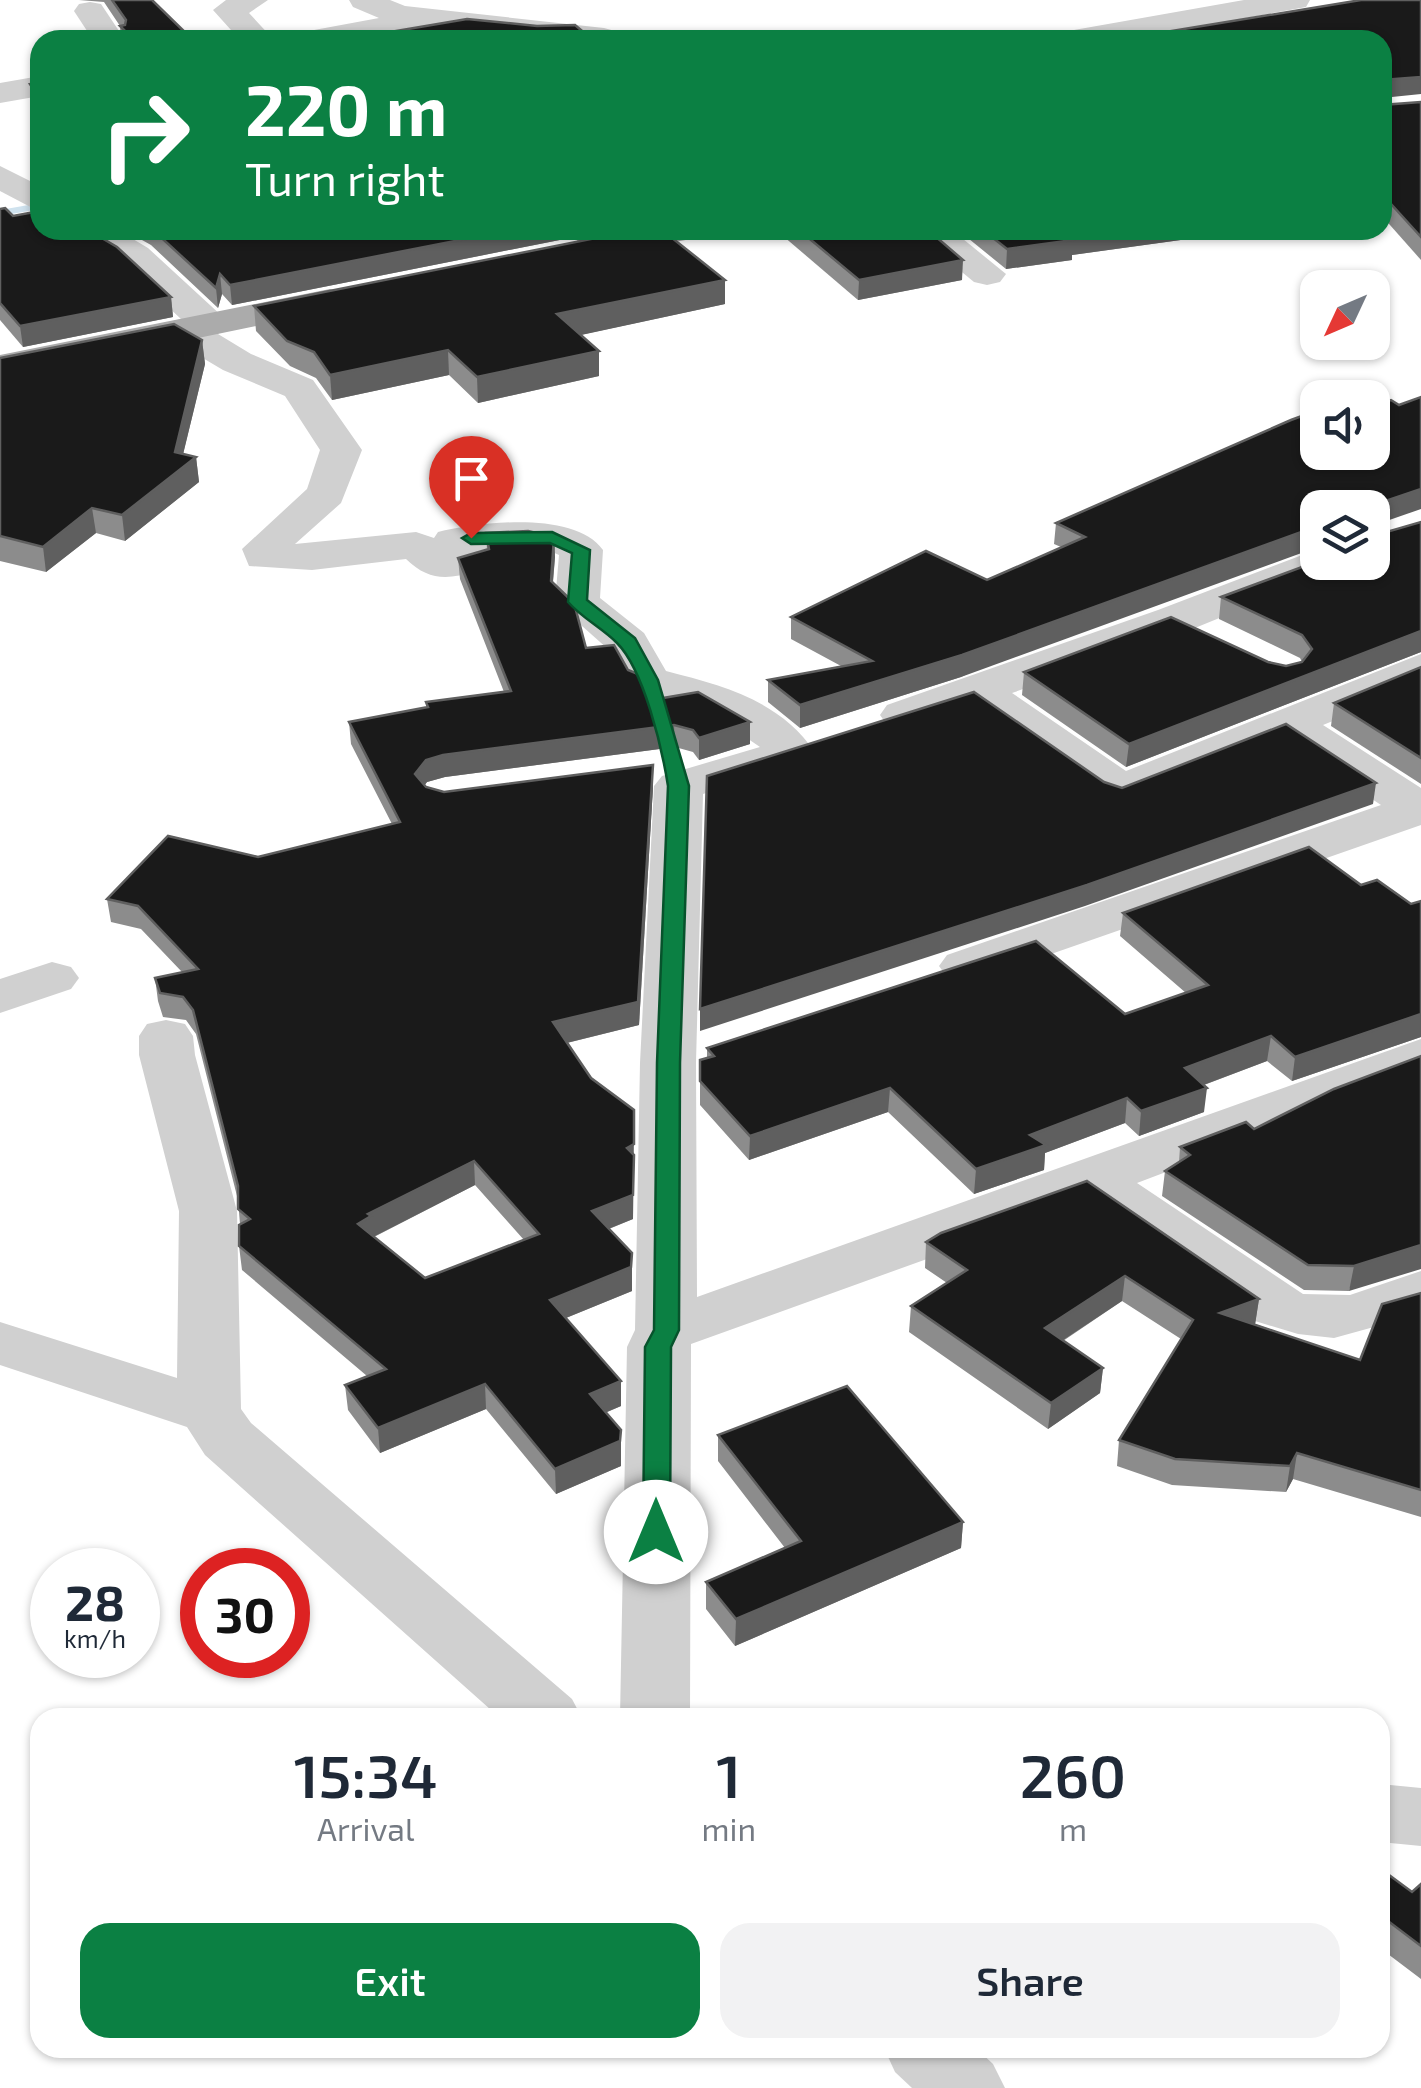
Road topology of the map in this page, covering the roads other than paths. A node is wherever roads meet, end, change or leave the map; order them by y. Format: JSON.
{"nodes":[{"id":1,"x":253,"y":0,"type":"edge"},
{"id":2,"x":364,"y":0,"type":"edge"},
{"id":3,"x":1295,"y":0,"type":"edge"},
{"id":4,"x":90,"y":11,"type":"dead end"},
{"id":5,"x":428,"y":19,"type":"junction"},
{"id":6,"x":102,"y":30,"type":"edge"},
{"id":7,"x":248,"y":30,"type":"edge"},
{"id":8,"x":366,"y":30,"type":"edge"},
{"id":9,"x":530,"y":30,"type":"edge"},
{"id":10,"x":1129,"y":30,"type":"edge"},
{"id":11,"x":109,"y":240,"type":"edge"},
{"id":12,"x":630,"y":240,"type":"edge"},
{"id":13,"x":942,"y":240,"type":"edge"},
{"id":14,"x":561,"y":253,"type":"edge"},
{"id":15,"x":987,"y":274,"type":"dead end"},
{"id":16,"x":365,"y":293,"type":"edge"},
{"id":17,"x":196,"y":327,"type":"junction"},
{"id":18,"x":0,"y":368,"type":"edge"},
{"id":19,"x":1300,"y":570,"type":"edge"},
{"id":20,"x":1174,"y":620,"type":"junction"},
{"id":21,"x":1220,"y":642,"type":"edge"},
{"id":22,"x":638,"y":661,"type":"junction"},
{"id":23,"x":1421,"y":668,"type":"edge"},
{"id":24,"x":979,"y":690,"type":"junction"},
{"id":25,"x":1286,"y":722,"type":"junction"},
{"id":26,"x":828,"y":740,"type":"junction"},
{"id":27,"x":665,"y":760,"type":"junction"},
{"id":28,"x":1420,"y":809,"type":"edge"},
{"id":29,"x":52,"y":978,"type":"dead end"},
{"id":30,"x":915,"y":983,"type":"edge"},
{"id":31,"x":0,"y":997,"type":"edge"},
{"id":32,"x":166,"y":1036,"type":"dead end"},
{"id":33,"x":725,"y":1044,"type":"edge"},
{"id":34,"x":1421,"y":1056,"type":"edge"},
{"id":35,"x":668,"y":1063,"type":"junction"},
{"id":36,"x":1092,"y":1179,"type":"junction"},
{"id":37,"x":1421,"y":1291,"type":"edge"},
{"id":38,"x":666,"y":1330,"type":"junction"},
{"id":39,"x":0,"y":1343,"type":"edge"},
{"id":40,"x":209,"y":1411,"type":"junction"},
{"id":41,"x":536,"y":1708,"type":"edge"},
{"id":42,"x":655,"y":1708,"type":"edge"},
{"id":43,"x":1390,"y":1814,"type":"edge"},
{"id":44,"x":1421,"y":1817,"type":"edge"},
{"id":45,"x":934,"y":2058,"type":"edge"},
{"id":46,"x":965,"y":2088,"type":"edge"}],
"edges":[{"from":1,"to":7,"type":"street"},
{"from":2,"to":5,"type":"street"},
{"from":3,"to":10,"type":"street"},
{"from":4,"to":6,"type":"street"},
{"from":5,"to":8,"type":"street"},
{"from":5,"to":9,"type":"street"},
{"from":11,"to":17,"type":"street"},
{"from":12,"to":14,"type":"main road"},
{"from":13,"to":15,"type":"street"},
{"from":16,"to":17,"type":"main road"},
{"from":17,"to":18,"type":"main road"},
{"from":17,"to":22,"type":"street"},
{"from":19,"to":20,"type":"street"},
{"from":20,"to":21,"type":"street"},
{"from":20,"to":24,"type":"street"},
{"from":22,"to":26,"type":"street"},
{"from":22,"to":27,"type":"street"},
{"from":23,"to":25,"type":"street"},
{"from":24,"to":25,"type":"street"},
{"from":24,"to":26,"type":"street"},
{"from":25,"to":28,"type":"street"},
{"from":26,"to":27,"type":"street"},
{"from":27,"to":35,"type":"street"},
{"from":28,"to":30,"type":"street"},
{"from":29,"to":31,"type":"street"},
{"from":32,"to":40,"type":"street"},
{"from":33,"to":35,"type":"street"},
{"from":34,"to":36,"type":"street"},
{"from":35,"to":38,"type":"street"},
{"from":36,"to":37,"type":"street"},
{"from":36,"to":38,"type":"street"},
{"from":38,"to":42,"type":"street"},
{"from":39,"to":40,"type":"street"},
{"from":40,"to":41,"type":"street"},
{"from":43,"to":44,"type":"street"},
{"from":45,"to":46,"type":"street"}]}
